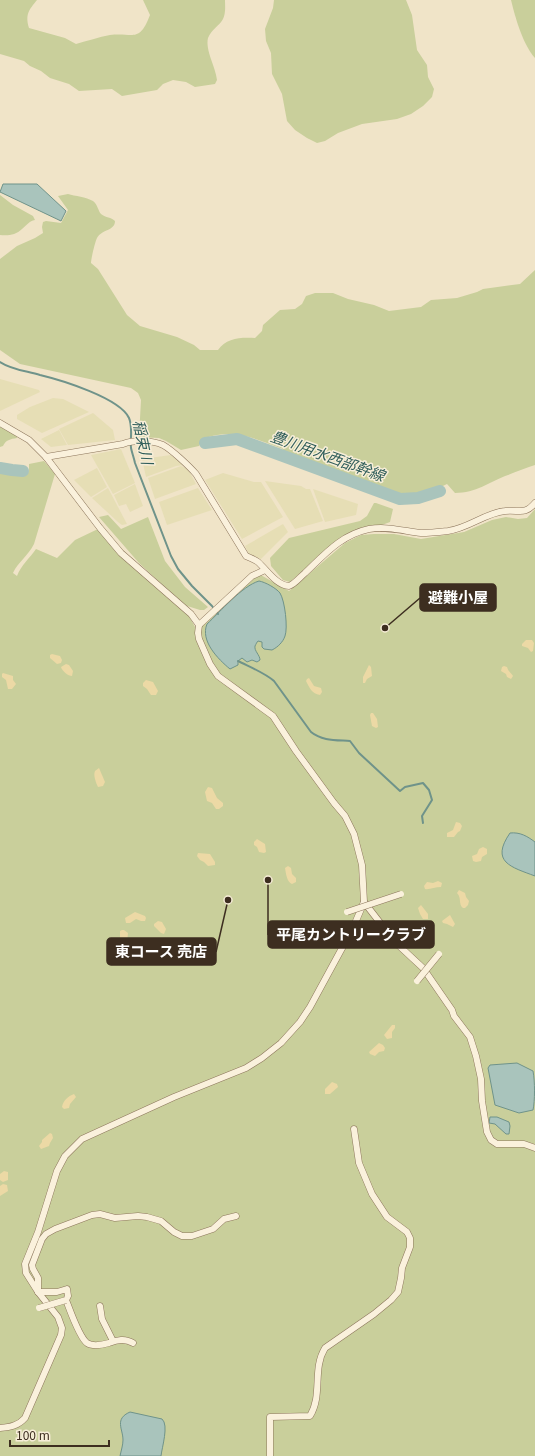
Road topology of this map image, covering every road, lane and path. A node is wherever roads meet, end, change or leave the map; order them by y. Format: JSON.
{"nodes":[{"id":1,"x":0,"y":423,"type":"edge"},
{"id":2,"x":46,"y":457,"type":"junction"},
{"id":3,"x":535,"y":503,"type":"edge"},
{"id":4,"x":265,"y":570,"type":"junction"},
{"id":5,"x":199,"y":625,"type":"junction"},
{"id":6,"x":401,"y":894,"type":"dead end"},
{"id":7,"x":364,"y":902,"type":"junction"},
{"id":8,"x":347,"y":912,"type":"dead end"},
{"id":9,"x":439,"y":954,"type":"dead end"},
{"id":10,"x":417,"y":981,"type":"dead end"},
{"id":11,"x":354,"y":1129,"type":"dead end"},
{"id":12,"x":535,"y":1148,"type":"edge"},
{"id":13,"x":236,"y":1216,"type":"dead end"},
{"id":14,"x":38,"y":1292,"type":"junction"},
{"id":15,"x":66,"y":1300,"type":"junction"},
{"id":16,"x":100,"y":1306,"type":"dead end"},
{"id":17,"x":39,"y":1308,"type":"dead end"},
{"id":18,"x":113,"y":1341,"type":"junction"},
{"id":19,"x":133,"y":1343,"type":"dead end"},
{"id":20,"x":0,"y":1428,"type":"edge"},
{"id":21,"x":270,"y":1456,"type":"edge"}],
"edges":[{"from":1,"to":2,"type":"street"},
{"from":2,"to":4,"type":"street"},
{"from":2,"to":5,"type":"street"},
{"from":3,"to":4,"type":"street"},
{"from":4,"to":5,"type":"street"},
{"from":5,"to":7,"type":"street"},
{"from":6,"to":8,"type":"street","bridge":true},
{"from":7,"to":12,"type":"street"},
{"from":7,"to":14,"type":"street"},
{"from":9,"to":10,"type":"street","bridge":true},
{"from":11,"to":21,"type":"street"},
{"from":13,"to":14,"type":"street"},
{"from":14,"to":15,"type":"street"},
{"from":14,"to":20,"type":"street"},
{"from":15,"to":17,"type":"street","bridge":true},
{"from":15,"to":18,"type":"street"},
{"from":16,"to":18,"type":"street"},
{"from":18,"to":19,"type":"street"}]}
